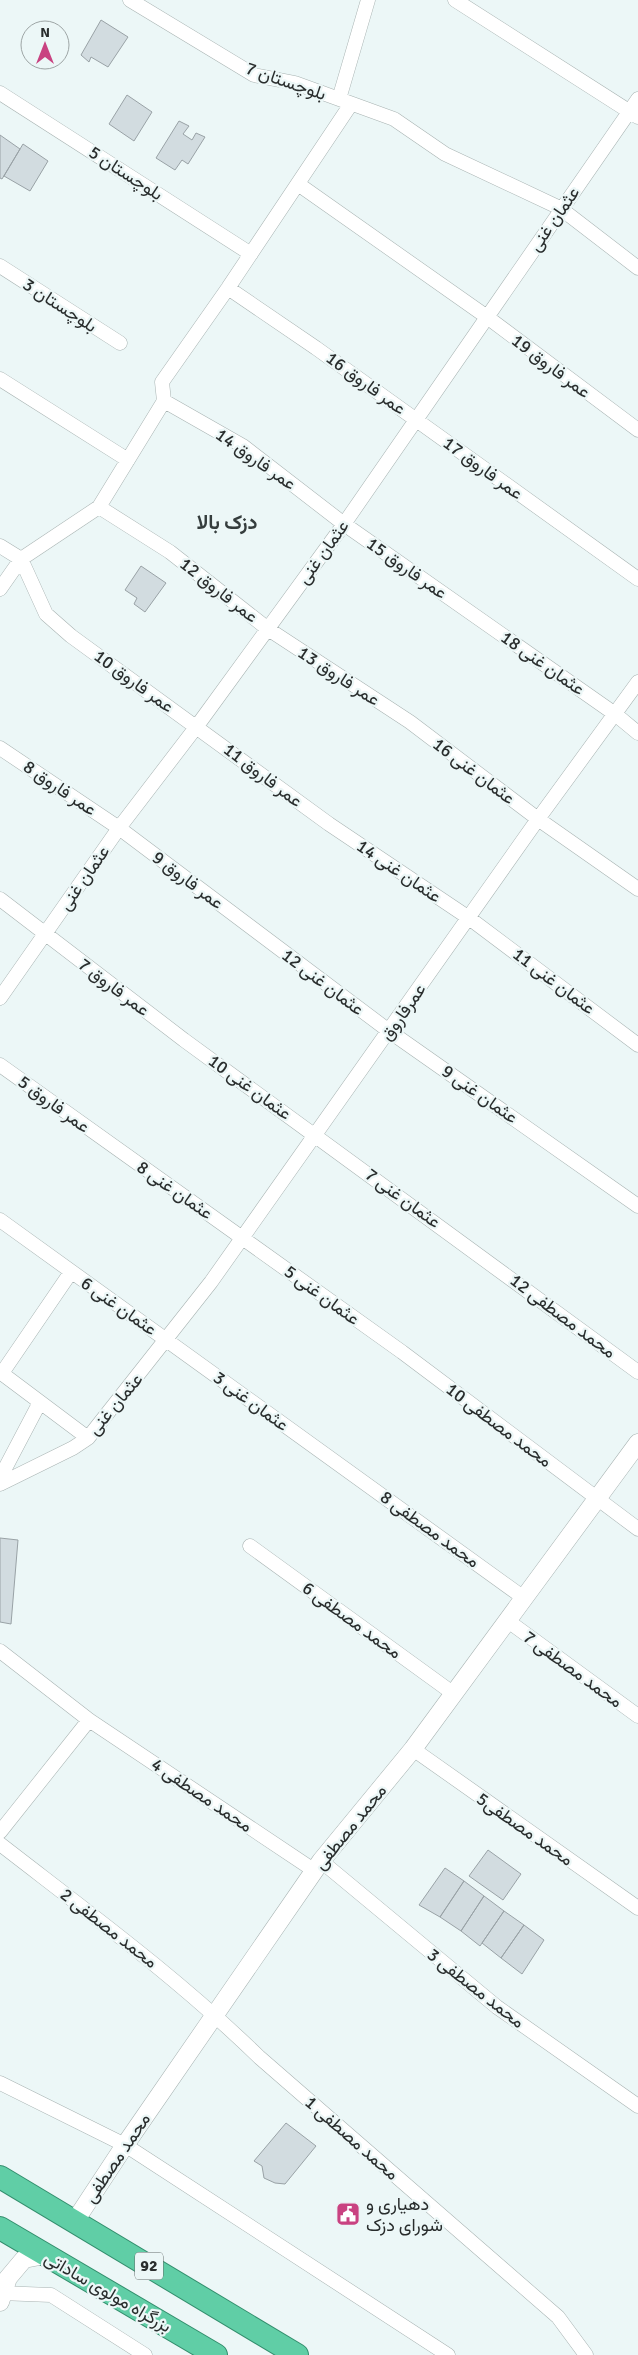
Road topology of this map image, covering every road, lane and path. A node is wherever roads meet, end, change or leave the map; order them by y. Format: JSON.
{"nodes":[{"id":1,"x":130,"y":0,"type":"edge"},
{"id":2,"x":368,"y":0,"type":"edge"},
{"id":3,"x":455,"y":0,"type":"edge"},
{"id":4,"x":0,"y":93,"type":"edge"},
{"id":5,"x":638,"y":99,"type":"edge"},
{"id":6,"x":345,"y":101,"type":"junction"},
{"id":7,"x":634,"y":114,"type":"edge"},
{"id":8,"x":298,"y":184,"type":"junction"},
{"id":9,"x":560,"y":208,"type":"junction"},
{"id":10,"x":251,"y":254,"type":"junction"},
{"id":11,"x":0,"y":266,"type":"edge"},
{"id":12,"x":638,"y":268,"type":"edge"},
{"id":13,"x":228,"y":288,"type":"junction"},
{"id":14,"x":487,"y":317,"type":"junction"},
{"id":15,"x":120,"y":343,"type":"dead end"},
{"id":16,"x":0,"y":379,"type":"edge"},
{"id":17,"x":164,"y":401,"type":"junction"},
{"id":18,"x":416,"y":419,"type":"junction"},
{"id":19,"x":638,"y":430,"type":"edge"},
{"id":20,"x":128,"y":460,"type":"junction"},
{"id":21,"x":99,"y":507,"type":"junction"},
{"id":22,"x":344,"y":524,"type":"junction"},
{"id":23,"x":0,"y":546,"type":"edge"},
{"id":24,"x":21,"y":559,"type":"junction"},
{"id":25,"x":638,"y":579,"type":"edge"},
{"id":26,"x":0,"y":589,"type":"edge"},
{"id":27,"x":471,"y":613,"type":"joint"},
{"id":28,"x":268,"y":629,"type":"junction"},
{"id":29,"x":638,"y":682,"type":"edge"},
{"id":30,"x":616,"y":714,"type":"junction"},
{"id":31,"x":410,"y":722,"type":"joint"},
{"id":32,"x":197,"y":726,"type":"junction"},
{"id":33,"x":638,"y":733,"type":"edge"},
{"id":34,"x":0,"y":748,"type":"edge"},
{"id":35,"x":538,"y":819,"type":"junction"},
{"id":36,"x":329,"y":824,"type":"joint"},
{"id":37,"x":119,"y":828,"type":"junction"},
{"id":38,"x":638,"y":889,"type":"edge"},
{"id":39,"x":0,"y":900,"type":"edge"},
{"id":40,"x":469,"y":918,"type":"junction"},
{"id":41,"x":256,"y":932,"type":"joint"},
{"id":42,"x":45,"y":934,"type":"junction"},
{"id":43,"x":0,"y":998,"type":"edge"},
{"id":44,"x":390,"y":1031,"type":"junction"},
{"id":45,"x":184,"y":1040,"type":"joint"},
{"id":46,"x":638,"y":1045,"type":"edge"},
{"id":47,"x":0,"y":1065,"type":"edge"},
{"id":48,"x":317,"y":1135,"type":"junction"},
{"id":49,"x":108,"y":1142,"type":"joint"},
{"id":50,"x":638,"y":1206,"type":"edge"},
{"id":51,"x":0,"y":1220,"type":"edge"},
{"id":52,"x":242,"y":1238,"type":"junction"},
{"id":53,"x":488,"y":1261,"type":"joint"},
{"id":54,"x":71,"y":1272,"type":"junction"},
{"id":55,"x":167,"y":1340,"type":"junction"},
{"id":56,"x":402,"y":1352,"type":"joint"},
{"id":57,"x":638,"y":1372,"type":"edge"},
{"id":58,"x":1,"y":1373,"type":"edge"},
{"id":59,"x":40,"y":1402,"type":"junction"},
{"id":60,"x":88,"y":1438,"type":"junction"},
{"id":61,"x":638,"y":1443,"type":"edge"},
{"id":62,"x":336,"y":1461,"type":"joint"},
{"id":63,"x":0,"y":1478,"type":"edge"},
{"id":64,"x":0,"y":1484,"type":"edge"},
{"id":65,"x":597,"y":1499,"type":"junction"},
{"id":66,"x":638,"y":1529,"type":"edge"},
{"id":67,"x":250,"y":1546,"type":"dead end"},
{"id":68,"x":524,"y":1598,"type":"junction"},
{"id":69,"x":508,"y":1621,"type":"junction"},
{"id":70,"x":0,"y":1652,"type":"edge"},
{"id":71,"x":454,"y":1694,"type":"junction"},
{"id":72,"x":638,"y":1716,"type":"edge"},
{"id":73,"x":89,"y":1720,"type":"junction"},
{"id":74,"x":413,"y":1749,"type":"junction"},
{"id":75,"x":0,"y":1832,"type":"edge"},
{"id":76,"x":0,"y":1844,"type":"edge"},
{"id":77,"x":318,"y":1866,"type":"junction"},
{"id":78,"x":638,"y":1908,"type":"edge"},
{"id":79,"x":216,"y":2015,"type":"junction"},
{"id":80,"x":0,"y":2083,"type":"edge"},
{"id":81,"x":638,"y":2106,"type":"edge"},
{"id":82,"x":124,"y":2145,"type":"junction"},
{"id":83,"x":0,"y":2177,"type":"edge"},
{"id":84,"x":75,"y":2221,"type":"junction"},
{"id":85,"x":0,"y":2228,"type":"edge"},
{"id":86,"x":45,"y":2255,"type":"junction"},
{"id":87,"x":1,"y":2296,"type":"edge"},
{"id":88,"x":145,"y":2355,"type":"edge"},
{"id":89,"x":216,"y":2355,"type":"edge"},
{"id":90,"x":297,"y":2355,"type":"edge"},
{"id":91,"x":448,"y":2355,"type":"edge"},
{"id":92,"x":586,"y":2355,"type":"edge"}],
"edges":[{"from":1,"to":6,"type":"street","name":"بلوچستان 7"},
{"from":2,"to":6,"type":"street"},
{"from":3,"to":7,"type":"street"},
{"from":4,"to":10,"type":"street","name":"بلوچستان 5"},
{"from":5,"to":7,"type":"street","name":"عثمان غنی"},
{"from":6,"to":8,"type":"street"},
{"from":6,"to":9,"type":"street","name":"بلوچستان 7"},
{"from":7,"to":9,"type":"street","name":"عثمان غنی"},
{"from":8,"to":10,"type":"street"},
{"from":8,"to":14,"type":"street","name":"عمر فاروق 19"},
{"from":9,"to":12,"type":"street","name":"بلوچستان 7"},
{"from":9,"to":14,"type":"street","name":"عثمان غنی"},
{"from":10,"to":13,"type":"street"},
{"from":11,"to":15,"type":"street","name":"بلوچستان 3"},
{"from":13,"to":17,"type":"street"},
{"from":13,"to":18,"type":"street","name":"عمر فاروق 16"},
{"from":14,"to":18,"type":"street","name":"عثمان غنی"},
{"from":14,"to":19,"type":"street","name":"عمر فاروق 19"},
{"from":16,"to":20,"type":"street"},
{"from":17,"to":20,"type":"street"},
{"from":17,"to":22,"type":"street","name":"عمر فاروق 14"},
{"from":18,"to":22,"type":"street","name":"عثمان غنی"},
{"from":18,"to":25,"type":"street","name":"عمر فاروق 17"},
{"from":20,"to":21,"type":"street"},
{"from":21,"to":24,"type":"street"},
{"from":21,"to":28,"type":"street","name":"عمر فاروق 12"},
{"from":22,"to":27,"type":"street","name":"عمر فاروق 15"},
{"from":22,"to":28,"type":"street","name":"عثمان غنی"},
{"from":23,"to":24,"type":"street"},
{"from":24,"to":26,"type":"street"},
{"from":24,"to":32,"type":"street","name":"عمر فاروق 10"},
{"from":27,"to":30,"type":"street","name":"عثمان غنی 18"},
{"from":28,"to":31,"type":"street","name":"عمر فاروق 13"},
{"from":28,"to":32,"type":"street","name":"عثمان غنی"},
{"from":29,"to":30,"type":"street","name":"عمرفاروق"},
{"from":30,"to":33,"type":"street","name":"عثمان غنی 18"},
{"from":30,"to":35,"type":"street","name":"عمرفاروق"},
{"from":31,"to":35,"type":"street","name":"عثمان غنی 16"},
{"from":32,"to":36,"type":"street","name":"عمر فاروق 11"},
{"from":32,"to":37,"type":"street","name":"عثمان غنی"},
{"from":34,"to":37,"type":"street","name":"عمر فاروق 8"},
{"from":35,"to":38,"type":"street","name":"عثمان غنی 16"},
{"from":35,"to":40,"type":"street","name":"عمرفاروق"},
{"from":36,"to":40,"type":"street","name":"عثمان غنی 14"},
{"from":37,"to":41,"type":"street","name":"عمر فاروق 9"},
{"from":37,"to":42,"type":"street","name":"عثمان غنی"},
{"from":39,"to":42,"type":"street","name":"عمر فاروق 7"},
{"from":40,"to":44,"type":"street","name":"عمرفاروق"},
{"from":40,"to":46,"type":"street","name":"عثمان غنی 11"},
{"from":41,"to":44,"type":"street","name":"عثمان غنی 12"},
{"from":42,"to":43,"type":"street","name":"عثمان غنی"},
{"from":42,"to":45,"type":"street","name":"عمر فاروق 7"},
{"from":44,"to":48,"type":"street","name":"عمرفاروق"},
{"from":44,"to":50,"type":"street","name":"عثمان غنی 9"},
{"from":45,"to":48,"type":"street","name":"عثمان غنی 10"},
{"from":47,"to":49,"type":"street","name":"عمر فاروق 5"},
{"from":48,"to":52,"type":"street","name":"عمرفاروق"},
{"from":48,"to":53,"type":"street","name":"عثمان غنی 7"},
{"from":49,"to":52,"type":"street","name":"عثمان غنی 8"},
{"from":51,"to":54,"type":"street","name":"عثمان غنی 6"},
{"from":52,"to":55,"type":"street","name":"عمرفاروق"},
{"from":52,"to":56,"type":"street","name":"عثمان غنی 5"},
{"from":53,"to":57,"type":"street","name":"محمد مصطفی 12"},
{"from":54,"to":55,"type":"street","name":"عثمان غنی 6"},
{"from":54,"to":58,"type":"street"},
{"from":55,"to":60,"type":"street","name":"عثمان غنی"},
{"from":55,"to":62,"type":"street","name":"عثمان غنی 3"},
{"from":56,"to":65,"type":"street","name":"محمد مصطفی 10"},
{"from":58,"to":59,"type":"street"},
{"from":59,"to":60,"type":"street"},
{"from":59,"to":63,"type":"street"},
{"from":60,"to":64,"type":"street","name":"عثمان غنی"},
{"from":61,"to":65,"type":"street","name":"محمد مصطفی"},
{"from":62,"to":68,"type":"street","name":"محمد مصطفی 8"},
{"from":65,"to":66,"type":"street","name":"محمد مصطفی 10"},
{"from":65,"to":68,"type":"street","name":"محمد مصطفی"},
{"from":67,"to":71,"type":"street","name":"محمد مصطفی 6"},
{"from":68,"to":69,"type":"street","name":"محمد مصطفی"},
{"from":69,"to":71,"type":"street","name":"محمد مصطفی"},
{"from":69,"to":72,"type":"street","name":"محمد مصطفی 7"},
{"from":70,"to":73,"type":"street","name":"محمد مصطفی 4"},
{"from":71,"to":74,"type":"street","name":"محمد مصطفی"},
{"from":73,"to":75,"type":"street"},
{"from":73,"to":77,"type":"street","name":"محمد مصطفی 4"},
{"from":74,"to":77,"type":"street","name":"محمد مصطفی"},
{"from":74,"to":78,"type":"street","name":"محمد مصطفی5"},
{"from":76,"to":79,"type":"street","name":"محمد مصطفی 2"},
{"from":77,"to":79,"type":"street","name":"محمد مصطفی"},
{"from":77,"to":81,"type":"street","name":"محمد مصطفی 3"},
{"from":79,"to":82,"type":"street","name":"محمد مصطفی"},
{"from":79,"to":92,"type":"street","name":"محمد مصطفی 1"},
{"from":80,"to":82,"type":"street"},
{"from":82,"to":84,"type":"street","name":"محمد مصطفی"},
{"from":82,"to":91,"type":"street"},
{"from":83,"to":84,"type":"highway","number":"92"},
{"from":84,"to":90,"type":"highway","number":"92"},
{"from":85,"to":86,"type":"highway","name":"بزرگراه مولوی ساداتی","number":"92"},
{"from":86,"to":87,"type":"street"},
{"from":86,"to":89,"type":"highway","name":"بزرگراه مولوی ساداتی","number":"92"},
{"from":87,"to":88,"type":"street"}]}
